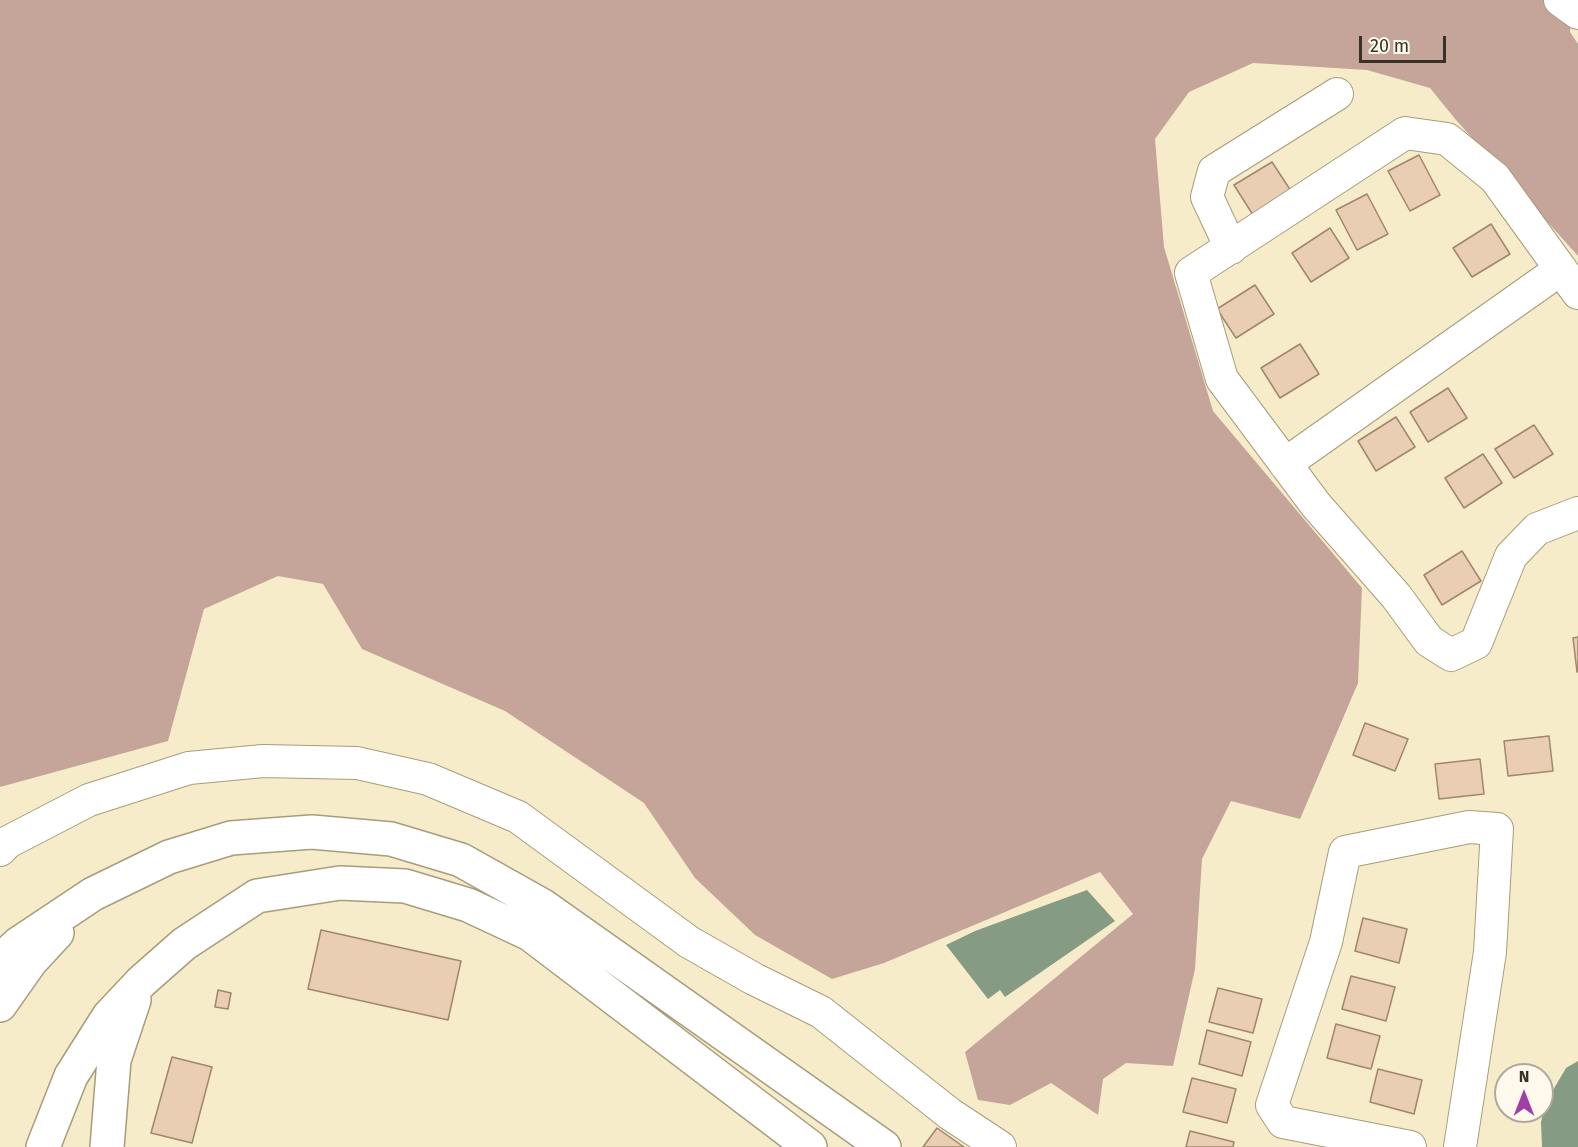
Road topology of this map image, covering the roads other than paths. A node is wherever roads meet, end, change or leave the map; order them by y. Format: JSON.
{"nodes":[{"id":1,"x":1560,"y":0,"type":"edge"},
{"id":2,"x":1578,"y":13,"type":"edge"},
{"id":3,"x":1337,"y":94,"type":"dead end"},
{"id":4,"x":1231,"y":248,"type":"junction"},
{"id":5,"x":1570,"y":281,"type":"edge"},
{"id":6,"x":1285,"y":464,"type":"junction"},
{"id":7,"x":1578,"y":513,"type":"edge"},
{"id":8,"x":0,"y":850,"type":"edge"},
{"id":9,"x":93,"y":894,"type":"junction"},
{"id":10,"x":0,"y":961,"type":"edge"},
{"id":11,"x":141,"y":982,"type":"junction"},
{"id":12,"x":0,"y":1005,"type":"edge"},
{"id":13,"x":43,"y":1147,"type":"edge"},
{"id":14,"x":106,"y":1147,"type":"edge"},
{"id":15,"x":810,"y":1147,"type":"edge"},
{"id":16,"x":884,"y":1147,"type":"edge"},
{"id":17,"x":1000,"y":1147,"type":"edge"},
{"id":18,"x":1410,"y":1147,"type":"edge"},
{"id":19,"x":1460,"y":1147,"type":"edge"}],
"edges":[{"from":1,"to":2,"type":"street"},
{"from":3,"to":4,"type":"street"},
{"from":4,"to":5,"type":"street"},
{"from":4,"to":6,"type":"street"},
{"from":5,"to":6,"type":"street"},
{"from":6,"to":7,"type":"street"},
{"from":8,"to":17,"type":"street"},
{"from":9,"to":10,"type":"highway"},
{"from":9,"to":12,"type":"highway"},
{"from":9,"to":16,"type":"highway"},
{"from":11,"to":13,"type":"highway"},
{"from":11,"to":14,"type":"highway"},
{"from":11,"to":15,"type":"highway"},
{"from":18,"to":19,"type":"street"}]}
